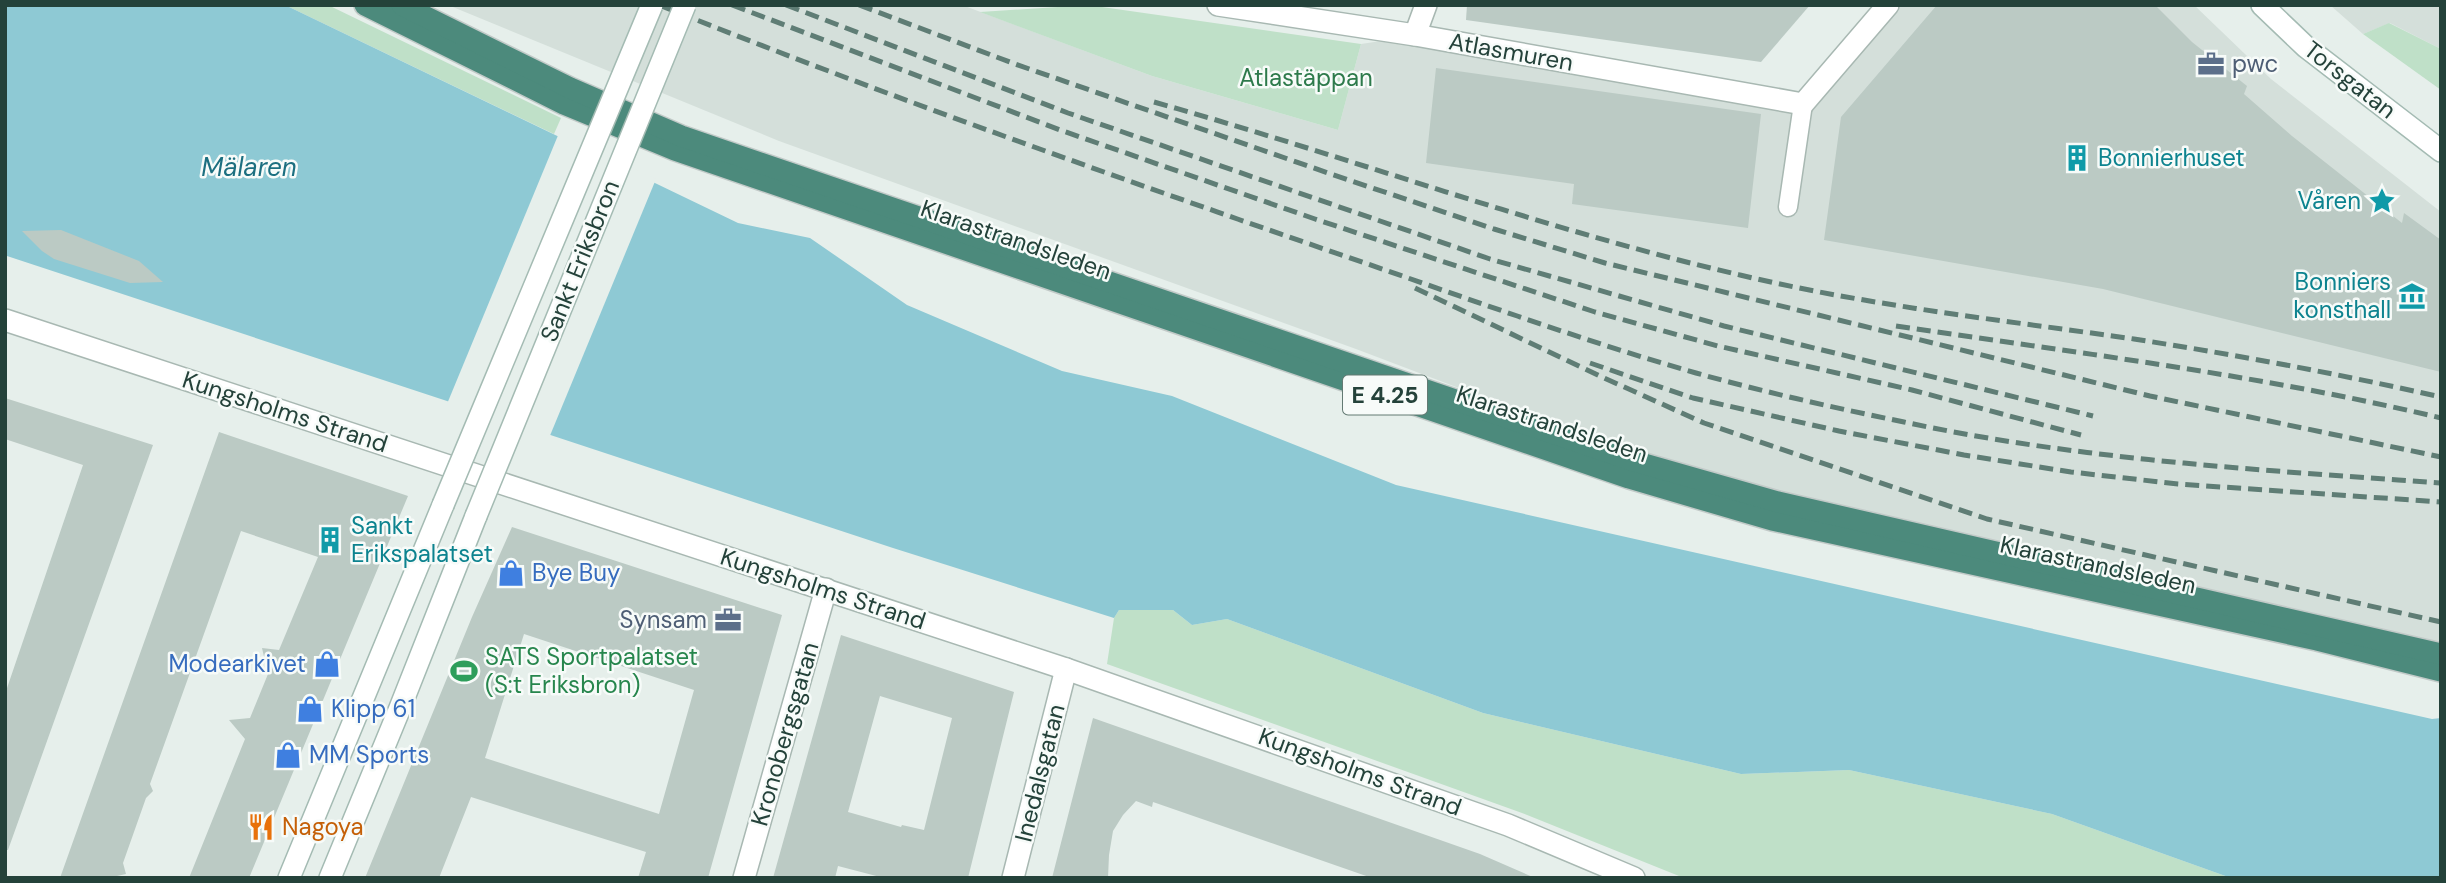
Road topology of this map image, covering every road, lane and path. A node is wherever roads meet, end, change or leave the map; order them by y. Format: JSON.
{"nodes":[{"id":1,"x":365,"y":5,"type":"edge"},
{"id":2,"x":402,"y":5,"type":"edge"},
{"id":3,"x":653,"y":5,"type":"edge"},
{"id":4,"x":685,"y":5,"type":"edge"},
{"id":5,"x":1218,"y":5,"type":"edge"},
{"id":6,"x":1426,"y":5,"type":"edge"},
{"id":7,"x":1888,"y":5,"type":"edge"},
{"id":8,"x":2262,"y":5,"type":"edge"},
{"id":9,"x":1415,"y":35,"type":"junction"},
{"id":10,"x":1803,"y":104,"type":"junction"},
{"id":11,"x":2441,"y":151,"type":"edge"},
{"id":12,"x":1788,"y":207,"type":"dead end"},
{"id":13,"x":5,"y":320,"type":"edge"},
{"id":14,"x":826,"y":589,"type":"junction"},
{"id":15,"x":2441,"y":654,"type":"edge"},
{"id":16,"x":1066,"y":669,"type":"junction"},
{"id":17,"x":2441,"y":671,"type":"edge"},
{"id":18,"x":289,"y":878,"type":"edge"},
{"id":19,"x":330,"y":878,"type":"edge"},
{"id":20,"x":744,"y":878,"type":"edge"},
{"id":21,"x":1013,"y":878,"type":"edge"},
{"id":22,"x":1634,"y":878,"type":"edge"}],
"edges":[{"from":1,"to":17,"type":"highway","name":"Klarastrandsleden","number":"E 4.25"},
{"from":2,"to":15,"type":"highway","name":"Klarastrandsleden","number":"E 4.25"},
{"from":3,"to":18,"type":"street","name":"Sankt Eriksbron","bridge":true},
{"from":4,"to":19,"type":"street","name":"Sankt Eriksbron","bridge":true},
{"from":5,"to":9,"type":"street","name":"Atlasmuren"},
{"from":6,"to":9,"type":"street"},
{"from":7,"to":10,"type":"street"},
{"from":8,"to":11,"type":"street","name":"Torsgatan"},
{"from":9,"to":10,"type":"street","name":"Atlasmuren"},
{"from":10,"to":12,"type":"lane"},
{"from":13,"to":14,"type":"street","name":"Kungsholms Strand"},
{"from":14,"to":16,"type":"street","name":"Kungsholms Strand"},
{"from":14,"to":20,"type":"street","name":"Kronobergsgatan"},
{"from":16,"to":21,"type":"street","name":"Inedalsgatan"},
{"from":16,"to":22,"type":"street","name":"Kungsholms Strand"}]}
